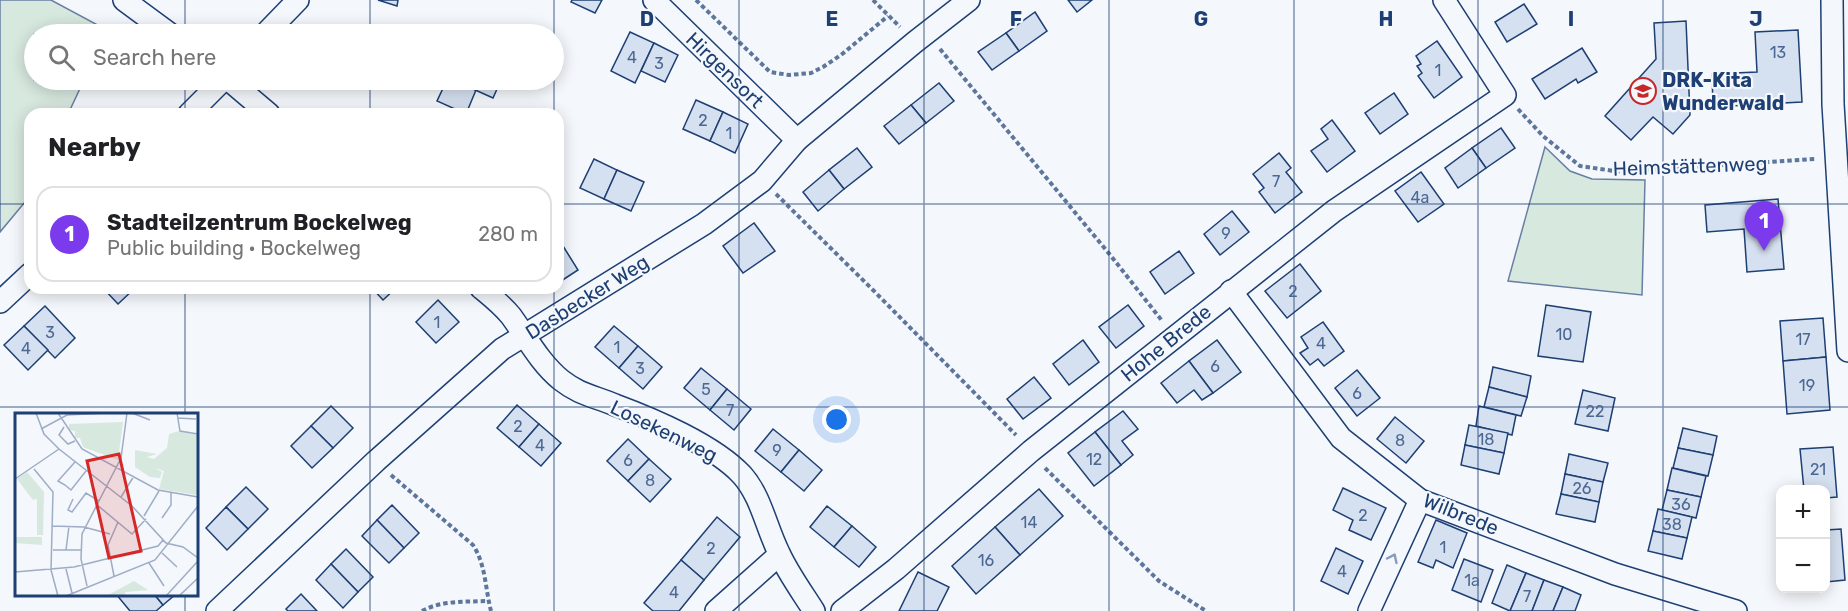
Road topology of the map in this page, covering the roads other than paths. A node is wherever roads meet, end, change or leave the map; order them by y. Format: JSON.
{"nodes":[{"id":1,"x":124,"y":0,"type":"edge"},
{"id":2,"x":298,"y":0,"type":"edge"},
{"id":3,"x":654,"y":0,"type":"edge"},
{"id":4,"x":969,"y":0,"type":"edge"},
{"id":5,"x":1444,"y":0,"type":"edge"},
{"id":6,"x":1832,"y":0,"type":"edge"},
{"id":7,"x":156,"y":24,"type":"edge"},
{"id":8,"x":275,"y":24,"type":"edge"},
{"id":9,"x":213,"y":90,"type":"edge"},
{"id":10,"x":241,"y":90,"type":"edge"},
{"id":11,"x":195,"y":108,"type":"edge"},
{"id":12,"x":262,"y":108,"type":"edge"},
{"id":13,"x":797,"y":140,"type":"junction"},
{"id":14,"x":24,"y":280,"type":"edge"},
{"id":15,"x":1232,"y":291,"type":"junction"},
{"id":16,"x":488,"y":294,"type":"edge"},
{"id":17,"x":0,"y":302,"type":"edge"},
{"id":18,"x":523,"y":336,"type":"junction"},
{"id":19,"x":1848,"y":351,"type":"edge"},
{"id":20,"x":1420,"y":500,"type":"junction"},
{"id":21,"x":780,"y":555,"type":"junction"},
{"id":22,"x":217,"y":611,"type":"edge"},
{"id":23,"x":716,"y":611,"type":"edge"},
{"id":24,"x":814,"y":611,"type":"edge"},
{"id":25,"x":842,"y":611,"type":"edge"},
{"id":26,"x":1369,"y":611,"type":"edge"},
{"id":27,"x":1736,"y":611,"type":"edge"}],
"edges":[{"from":1,"to":7,"type":"street"},
{"from":2,"to":8,"type":"street"},
{"from":3,"to":13,"type":"street","name":"Hirgensort"},
{"from":4,"to":13,"type":"street","name":"Dasbecker Weg"},
{"from":5,"to":15,"type":"street","name":"Hohe Brede"},
{"from":6,"to":19,"type":"street"},
{"from":9,"to":11,"type":"street"},
{"from":10,"to":12,"type":"street"},
{"from":13,"to":18,"type":"street","name":"Dasbecker Weg"},
{"from":14,"to":17,"type":"street"},
{"from":15,"to":20,"type":"street","name":"Wilbrede"},
{"from":15,"to":25,"type":"street","name":"Hohe Brede"},
{"from":16,"to":18,"type":"street","name":"Losekenweg"},
{"from":18,"to":21,"type":"street","name":"Losekenweg"},
{"from":18,"to":22,"type":"street","name":"Dasbecker Weg"},
{"from":26,"to":20,"type":"street","one_way":true},
{"from":20,"to":27,"type":"street","name":"Wilbrede"},
{"from":21,"to":23,"type":"street"},
{"from":21,"to":24,"type":"street","name":"Losekenweg"}]}
